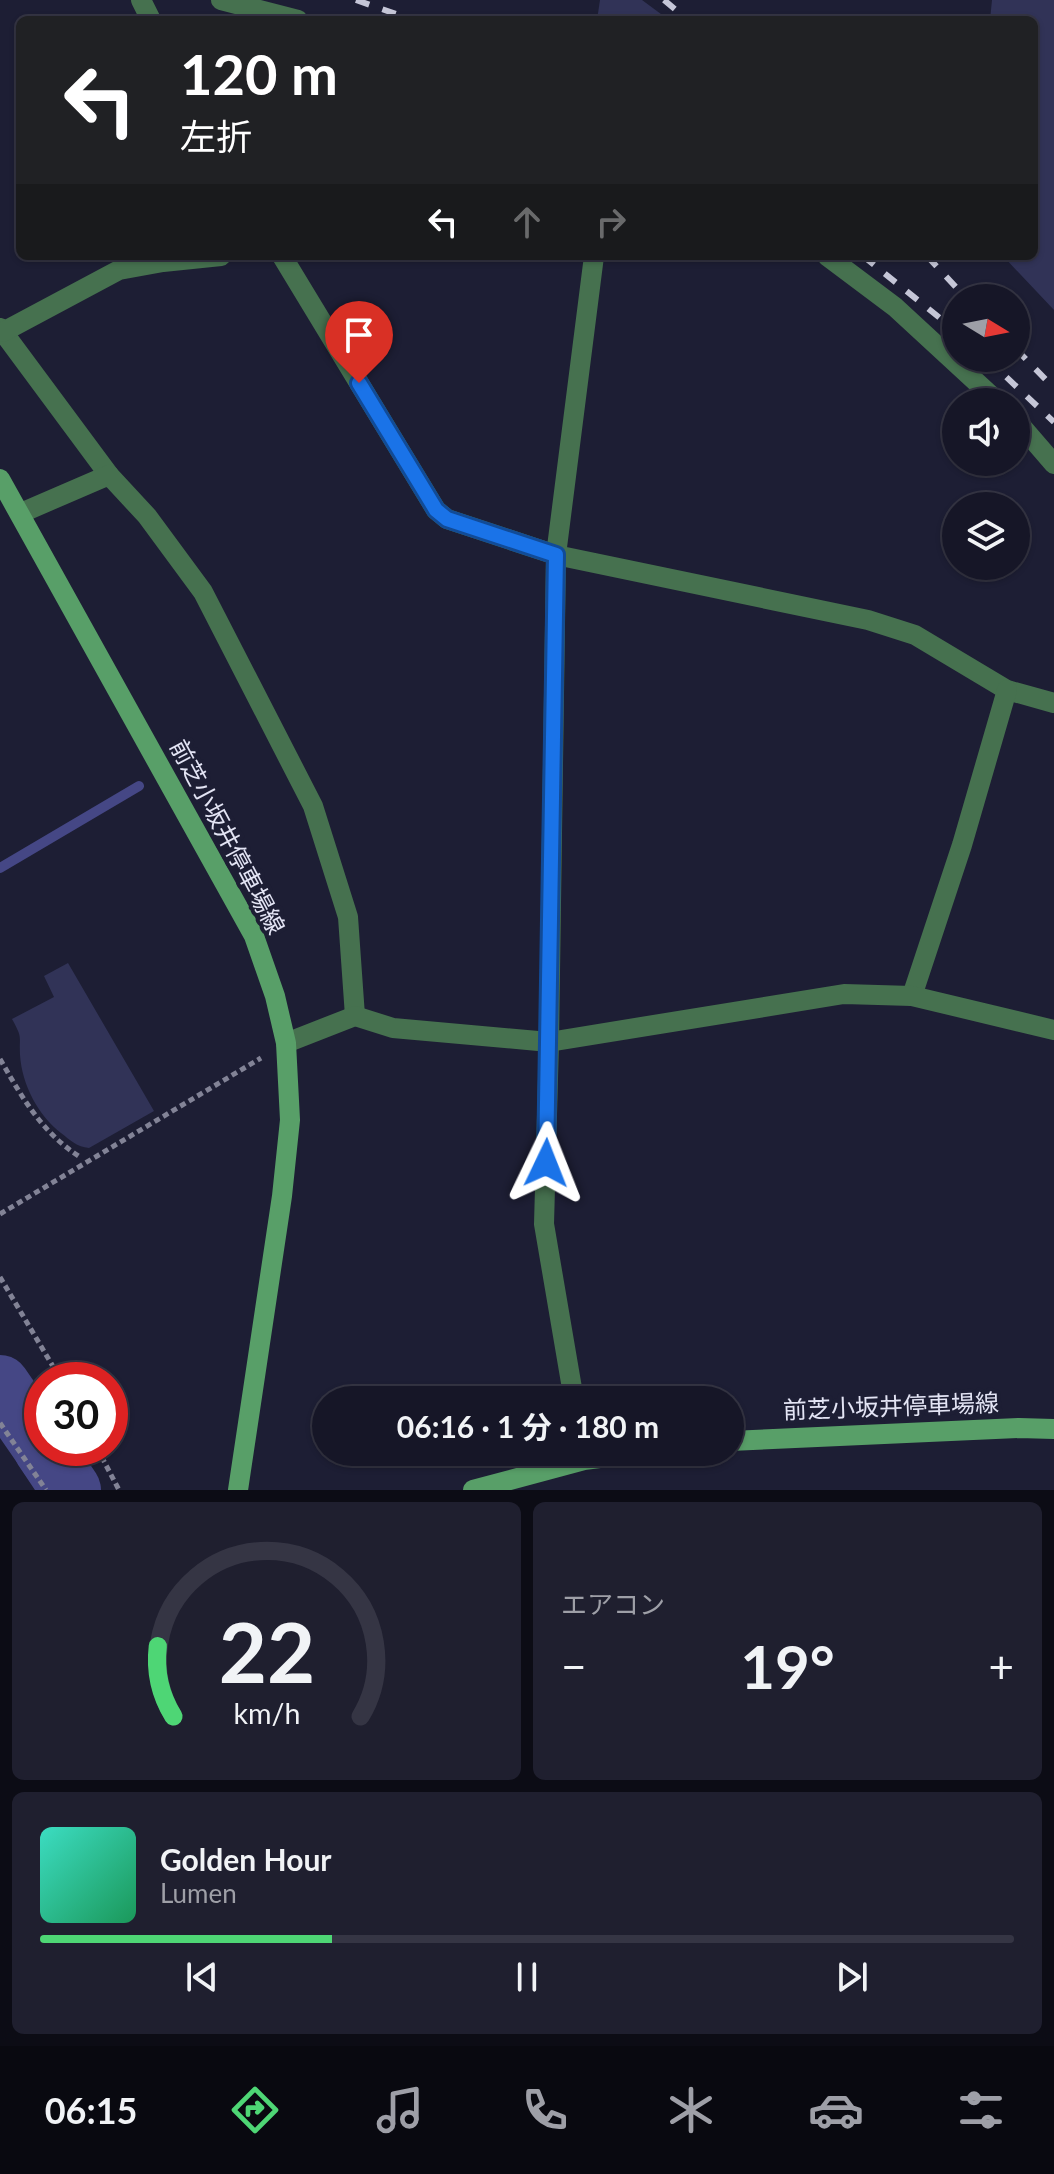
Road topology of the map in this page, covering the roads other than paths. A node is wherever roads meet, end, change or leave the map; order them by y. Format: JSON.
{"nodes":[{"id":1,"x":221,"y":0,"type":"edge"},
{"id":2,"x":283,"y":16,"type":"edge"},
{"id":3,"x":182,"y":260,"type":"edge"},
{"id":4,"x":284,"y":260,"type":"edge"},
{"id":5,"x":593,"y":260,"type":"edge"},
{"id":6,"x":832,"y":260,"type":"edge"},
{"id":7,"x":1,"y":330,"type":"edge"},
{"id":8,"x":983,"y":388,"type":"edge"},
{"id":9,"x":1030,"y":436,"type":"edge"},
{"id":10,"x":1054,"y":464,"type":"edge"},
{"id":11,"x":109,"y":475,"type":"junction"},
{"id":12,"x":0,"y":479,"type":"edge"},
{"id":13,"x":21,"y":513,"type":"junction"},
{"id":14,"x":556,"y":555,"type":"junction"},
{"id":15,"x":1007,"y":690,"type":"junction"},
{"id":16,"x":1054,"y":703,"type":"edge"},
{"id":17,"x":912,"y":996,"type":"junction"},
{"id":18,"x":355,"y":1016,"type":"junction"},
{"id":19,"x":1054,"y":1030,"type":"edge"},
{"id":20,"x":549,"y":1042,"type":"junction"},
{"id":21,"x":286,"y":1043,"type":"junction"},
{"id":22,"x":572,"y":1386,"type":"edge"},
{"id":23,"x":1054,"y":1429,"type":"edge"},
{"id":24,"x":744,"y":1440,"type":"edge"},
{"id":25,"x":551,"y":1466,"type":"edge"},
{"id":26,"x":238,"y":1490,"type":"edge"},
{"id":27,"x":473,"y":1490,"type":"edge"}],
"edges":[{"from":1,"to":2,"type":"street"},
{"from":3,"to":7,"type":"street"},
{"from":4,"to":14,"type":"street"},
{"from":5,"to":14,"type":"street"},
{"from":6,"to":8,"type":"street"},
{"from":7,"to":11,"type":"street"},
{"from":9,"to":10,"type":"street"},
{"from":11,"to":13,"type":"street"},
{"from":11,"to":18,"type":"street"},
{"from":12,"to":13,"type":"main road","name":"前芝小坂井停車場線"},
{"from":13,"to":21,"type":"main road","name":"前芝小坂井停車場線"},
{"from":14,"to":15,"type":"street"},
{"from":14,"to":20,"type":"street"},
{"from":15,"to":16,"type":"street"},
{"from":15,"to":17,"type":"street"},
{"from":17,"to":19,"type":"street"},
{"from":17,"to":20,"type":"street"},
{"from":18,"to":20,"type":"street"},
{"from":18,"to":21,"type":"street"},
{"from":20,"to":22,"type":"street"},
{"from":21,"to":26,"type":"main road","name":"前芝小坂井停車場線"},
{"from":23,"to":24,"type":"main road","name":"前芝小坂井停車場線"},
{"from":25,"to":27,"type":"main road"}]}
